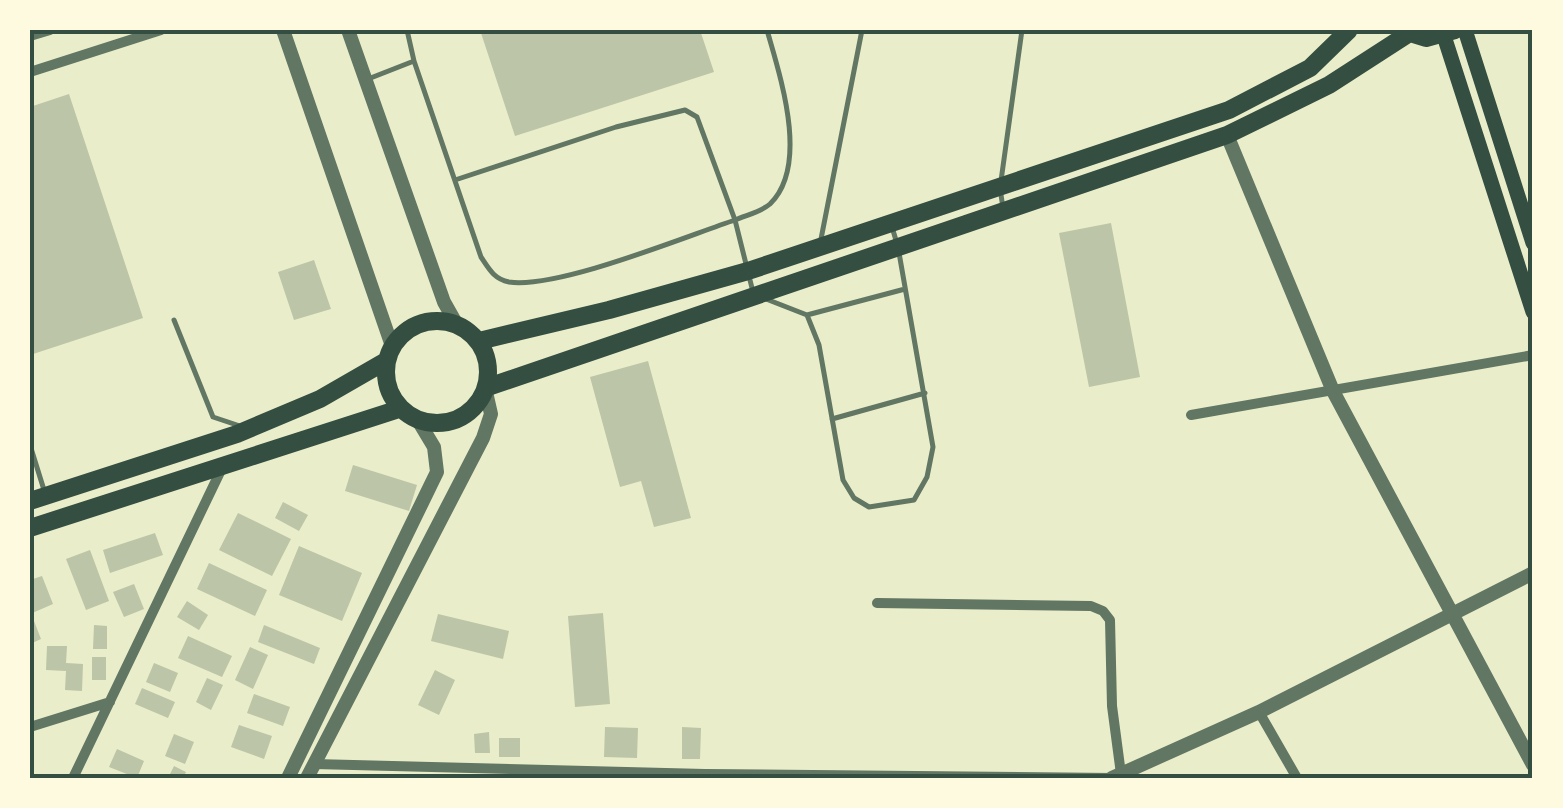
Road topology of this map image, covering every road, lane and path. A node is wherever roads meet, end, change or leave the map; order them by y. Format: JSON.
{"nodes":[{"id":1,"x":50,"y":30,"type":"edge"},
{"id":2,"x":160,"y":30,"type":"edge"},
{"id":3,"x":284,"y":30,"type":"edge"},
{"id":4,"x":348,"y":30,"type":"edge"},
{"id":5,"x":407,"y":30,"type":"edge"},
{"id":6,"x":767,"y":30,"type":"edge"},
{"id":7,"x":862,"y":30,"type":"edge"},
{"id":8,"x":1022,"y":30,"type":"edge"},
{"id":9,"x":1350,"y":30,"type":"edge"},
{"id":10,"x":1465,"y":30,"type":"edge"},
{"id":11,"x":1404,"y":32,"type":"edge"},
{"id":12,"x":1449,"y":33,"type":"edge"},
{"id":13,"x":30,"y":36,"type":"edge"},
{"id":14,"x":414,"y":61,"type":"junction"},
{"id":15,"x":30,"y":72,"type":"edge"},
{"id":16,"x":365,"y":80,"type":"junction"},
{"id":17,"x":1227,"y":135,"type":"junction"},
{"id":18,"x":455,"y":180,"type":"junction"},
{"id":19,"x":1000,"y":188,"type":"junction"},
{"id":20,"x":1526,"y":194,"type":"edge"},
{"id":21,"x":969,"y":199,"type":"junction"},
{"id":22,"x":1004,"y":211,"type":"junction"},
{"id":23,"x":734,"y":220,"type":"junction"},
{"id":24,"x":975,"y":221,"type":"junction"},
{"id":25,"x":891,"y":224,"type":"junction"},
{"id":26,"x":1533,"y":243,"type":"edge"},
{"id":27,"x":820,"y":247,"type":"junction"},
{"id":28,"x":898,"y":247,"type":"junction"},
{"id":29,"x":748,"y":271,"type":"junction"},
{"id":30,"x":823,"y":272,"type":"junction"},
{"id":31,"x":905,"y":289,"type":"junction"},
{"id":32,"x":754,"y":295,"type":"junction"},
{"id":33,"x":1533,"y":312,"type":"edge"},
{"id":34,"x":807,"y":315,"type":"junction"},
{"id":35,"x":174,"y":320,"type":"dead end"},
{"id":36,"x":457,"y":325,"type":"junction"},
{"id":37,"x":479,"y":341,"type":"junction"},
{"id":38,"x":389,"y":354,"type":"junction"},
{"id":39,"x":1533,"y":355,"type":"edge"},
{"id":40,"x":487,"y":389,"type":"junction"},
{"id":41,"x":1333,"y":391,"type":"junction"},
{"id":42,"x":925,"y":393,"type":"junction"},
{"id":43,"x":399,"y":409,"type":"junction"},
{"id":44,"x":1190,"y":415,"type":"dead end"},
{"id":45,"x":832,"y":419,"type":"junction"},
{"id":46,"x":419,"y":422,"type":"junction"},
{"id":47,"x":250,"y":429,"type":"junction"},
{"id":48,"x":30,"y":445,"type":"edge"},
{"id":49,"x":222,"y":468,"type":"junction"},
{"id":50,"x":38,"y":499,"type":"edge"},
{"id":51,"x":30,"y":528,"type":"edge"},
{"id":52,"x":1533,"y":573,"type":"edge"},
{"id":53,"x":877,"y":603,"type":"dead end"},
{"id":54,"x":1453,"y":616,"type":"junction"},
{"id":55,"x":110,"y":702,"type":"junction"},
{"id":56,"x":1258,"y":712,"type":"junction"},
{"id":57,"x":30,"y":727,"type":"edge"},
{"id":58,"x":1533,"y":765,"type":"edge"},
{"id":59,"x":310,"y":771,"type":"edge"},
{"id":60,"x":1116,"y":777,"type":"edge"},
{"id":61,"x":73,"y":778,"type":"edge"},
{"id":62,"x":288,"y":778,"type":"edge"},
{"id":63,"x":1297,"y":778,"type":"edge"}],
"edges":[{"from":1,"to":13,"type":"street"},
{"from":2,"to":15,"type":"street"},
{"from":3,"to":38,"type":"street"},
{"from":4,"to":16,"type":"street"},
{"from":5,"to":14,"type":"lane"},
{"from":6,"to":23,"type":"lane"},
{"from":7,"to":27,"type":"lane"},
{"from":8,"to":19,"type":"lane"},
{"from":9,"to":19,"type":"main road"},
{"from":10,"to":20,"type":"main road"},
{"from":11,"to":12,"type":"main road"},
{"from":11,"to":17,"type":"main road"},
{"from":12,"to":33,"type":"main road"},
{"from":14,"to":16,"type":"lane"},
{"from":14,"to":18,"type":"lane"},
{"from":16,"to":36,"type":"street"},
{"from":17,"to":22,"type":"main road"},
{"from":17,"to":41,"type":"street"},
{"from":18,"to":23,"type":"lane"},
{"from":18,"to":23,"type":"lane"},
{"from":19,"to":21,"type":"main road"},
{"from":19,"to":22,"type":"lane"},
{"from":20,"to":26,"type":"main road"},
{"from":21,"to":24,"type":"main road"},
{"from":21,"to":25,"type":"main road"},
{"from":22,"to":24,"type":"main road"},
{"from":23,"to":29,"type":"lane"},
{"from":24,"to":28,"type":"main road"},
{"from":25,"to":27,"type":"main road"},
{"from":25,"to":28,"type":"lane"},
{"from":27,"to":29,"type":"main road"},
{"from":27,"to":30,"type":"lane"},
{"from":28,"to":30,"type":"main road"},
{"from":28,"to":31,"type":"lane"},
{"from":29,"to":32,"type":"lane"},
{"from":29,"to":37,"type":"main road"},
{"from":30,"to":32,"type":"main road"},
{"from":31,"to":34,"type":"lane"},
{"from":31,"to":42,"type":"lane"},
{"from":32,"to":34,"type":"lane"},
{"from":32,"to":40,"type":"main road"},
{"from":34,"to":45,"type":"lane"},
{"from":35,"to":47,"type":"lane"},
{"from":36,"to":37,"type":"main road"},
{"from":36,"to":38,"type":"main road"},
{"from":37,"to":40,"type":"main road"},
{"from":38,"to":43,"type":"main road"},
{"from":38,"to":47,"type":"main road"},
{"from":39,"to":41,"type":"street"},
{"from":40,"to":46,"type":"main road"},
{"from":40,"to":59,"type":"street"},
{"from":41,"to":44,"type":"street"},
{"from":41,"to":54,"type":"street"},
{"from":42,"to":45,"type":"lane"},
{"from":42,"to":45,"type":"lane"},
{"from":43,"to":46,"type":"main road"},
{"from":43,"to":49,"type":"main road"},
{"from":46,"to":62,"type":"street"},
{"from":47,"to":50,"type":"main road"},
{"from":48,"to":50,"type":"lane"},
{"from":49,"to":51,"type":"main road"},
{"from":49,"to":55,"type":"street"},
{"from":52,"to":54,"type":"street"},
{"from":53,"to":60,"type":"street"},
{"from":54,"to":56,"type":"street"},
{"from":54,"to":58,"type":"street"},
{"from":55,"to":57,"type":"street"},
{"from":55,"to":61,"type":"street"},
{"from":56,"to":60,"type":"street"},
{"from":56,"to":63,"type":"street"},
{"from":59,"to":60,"type":"street"}]}
